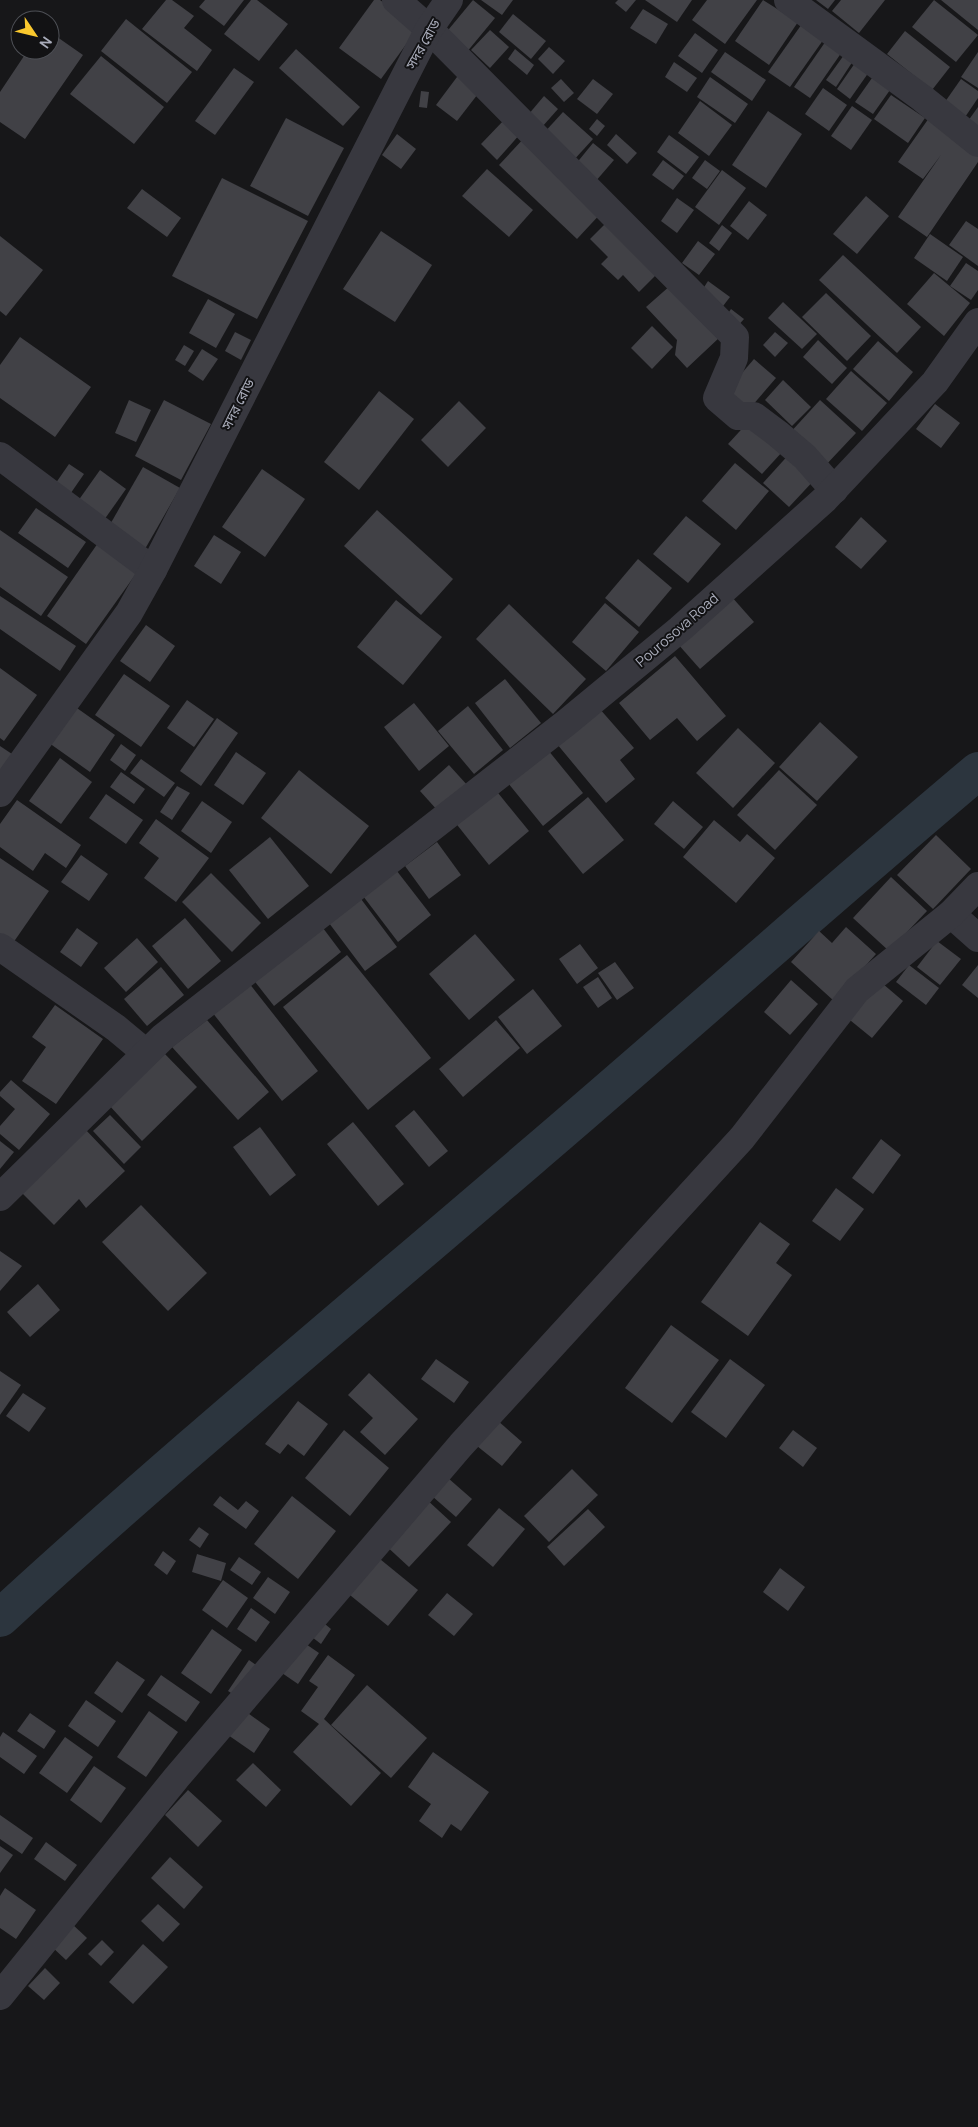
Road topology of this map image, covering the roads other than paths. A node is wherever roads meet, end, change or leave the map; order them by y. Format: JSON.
{"nodes":[{"id":1,"x":396,"y":0,"type":"edge"},
{"id":2,"x":449,"y":0,"type":"edge"},
{"id":3,"x":788,"y":0,"type":"edge"},
{"id":4,"x":429,"y":29,"type":"junction"},
{"id":5,"x":978,"y":143,"type":"edge"},
{"id":6,"x":978,"y":322,"type":"edge"},
{"id":7,"x":0,"y":456,"type":"edge"},
{"id":8,"x":834,"y":490,"type":"junction"},
{"id":9,"x":153,"y":570,"type":"junction"},
{"id":10,"x":0,"y":793,"type":"edge"},
{"id":11,"x":978,"y":886,"type":"edge"},
{"id":12,"x":951,"y":914,"type":"junction"},
{"id":13,"x":978,"y":938,"type":"edge"},
{"id":14,"x":0,"y":947,"type":"edge"},
{"id":15,"x":146,"y":1053,"type":"junction"},
{"id":16,"x":0,"y":1198,"type":"edge"},
{"id":17,"x":0,"y":1996,"type":"edge"}],
"edges":[{"from":1,"to":4,"type":"street"},
{"from":2,"to":4,"type":"street","name":"সদর রোড"},
{"from":3,"to":5,"type":"street"},
{"from":4,"to":8,"type":"street"},
{"from":4,"to":9,"type":"street","name":"সদর রোড"},
{"from":6,"to":8,"type":"street","name":"Pourosova Road"},
{"from":7,"to":9,"type":"street"},
{"from":8,"to":15,"type":"street","name":"Pourosova Road"},
{"from":9,"to":10,"type":"street","name":"সদর রোড"},
{"from":11,"to":12,"type":"street"},
{"from":12,"to":13,"type":"street"},
{"from":12,"to":17,"type":"street"},
{"from":14,"to":15,"type":"street"},
{"from":15,"to":16,"type":"street","name":"Pourosova Road"}]}
